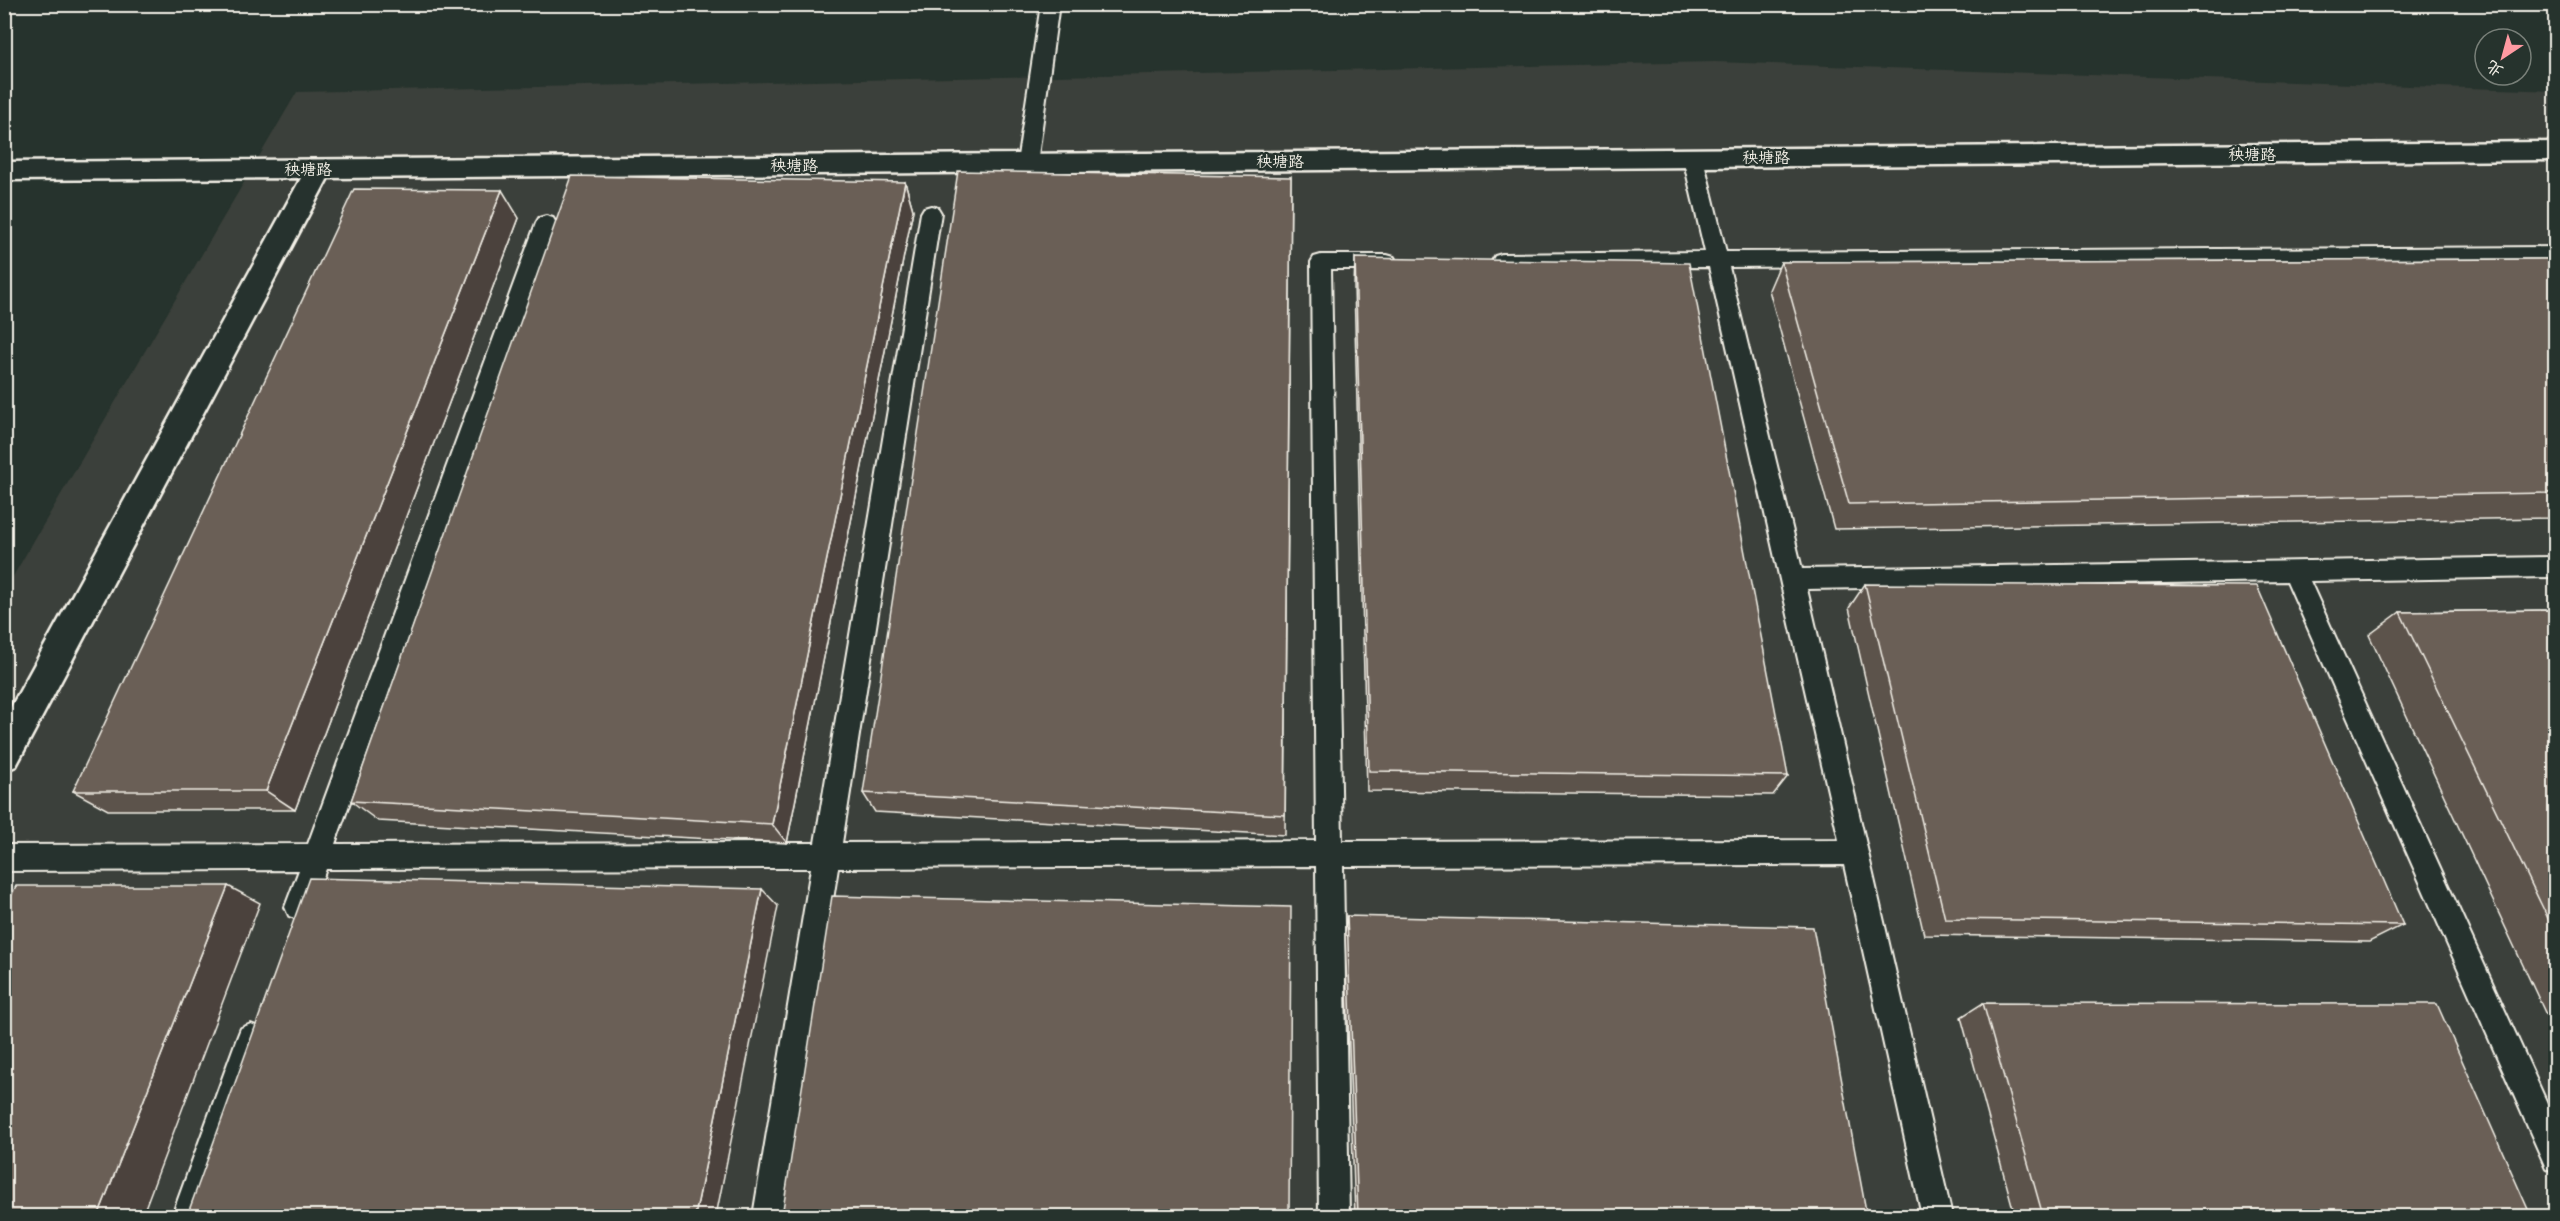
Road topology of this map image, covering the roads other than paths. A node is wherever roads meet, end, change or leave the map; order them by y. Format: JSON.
{"nodes":[{"id":1,"x":1050,"y":4,"type":"edge"},
{"id":2,"x":2556,"y":151,"type":"edge"},
{"id":3,"x":1693,"y":158,"type":"junction"},
{"id":4,"x":1027,"y":163,"type":"junction"},
{"id":5,"x":319,"y":169,"type":"junction"},
{"id":6,"x":4,"y":171,"type":"edge"},
{"id":7,"x":931,"y":213,"type":"dead end"},
{"id":8,"x":546,"y":223,"type":"dead end"},
{"id":9,"x":2556,"y":254,"type":"edge"},
{"id":10,"x":1717,"y":260,"type":"junction"},
{"id":11,"x":1414,"y":261,"type":"edge"},
{"id":12,"x":1484,"y":261,"type":"edge"},
{"id":13,"x":2556,"y":567,"type":"edge"},
{"id":14,"x":2294,"y":571,"type":"junction"},
{"id":15,"x":1793,"y":579,"type":"junction"},
{"id":16,"x":4,"y":755,"type":"edge"},
{"id":17,"x":1855,"y":852,"type":"junction"},
{"id":18,"x":1329,"y":854,"type":"junction"},
{"id":19,"x":826,"y":855,"type":"junction"},
{"id":20,"x":317,"y":857,"type":"junction"},
{"id":21,"x":4,"y":858,"type":"edge"},
{"id":22,"x":292,"y":924,"type":"edge"},
{"id":23,"x":260,"y":1014,"type":"edge"},
{"id":24,"x":2556,"y":1158,"type":"edge"},
{"id":25,"x":187,"y":1216,"type":"edge"},
{"id":26,"x":768,"y":1216,"type":"edge"},
{"id":27,"x":1334,"y":1216,"type":"edge"},
{"id":28,"x":1937,"y":1216,"type":"edge"}],
"edges":[{"from":1,"to":4,"type":"lane"},
{"from":2,"to":3,"type":"main road","name":"秧塘路"},
{"from":3,"to":4,"type":"main road","name":"秧塘路"},
{"from":3,"to":10,"type":"lane"},
{"from":4,"to":5,"type":"main road","name":"秧塘路"},
{"from":5,"to":6,"type":"main road","name":"秧塘路"},
{"from":5,"to":16,"type":"main road"},
{"from":7,"to":19,"type":"lane"},
{"from":8,"to":20,"type":"lane"},
{"from":9,"to":10,"type":"lane"},
{"from":10,"to":12,"type":"lane"},
{"from":10,"to":15,"type":"lane"},
{"from":11,"to":18,"type":"lane"},
{"from":13,"to":14,"type":"lane"},
{"from":14,"to":15,"type":"lane"},
{"from":14,"to":24,"type":"lane"},
{"from":15,"to":17,"type":"lane"},
{"from":17,"to":18,"type":"lane"},
{"from":17,"to":28,"type":"lane"},
{"from":18,"to":19,"type":"lane"},
{"from":18,"to":27,"type":"lane"},
{"from":19,"to":20,"type":"lane"},
{"from":19,"to":26,"type":"lane"},
{"from":20,"to":21,"type":"lane"},
{"from":20,"to":22,"type":"lane"},
{"from":23,"to":25,"type":"lane"}]}
